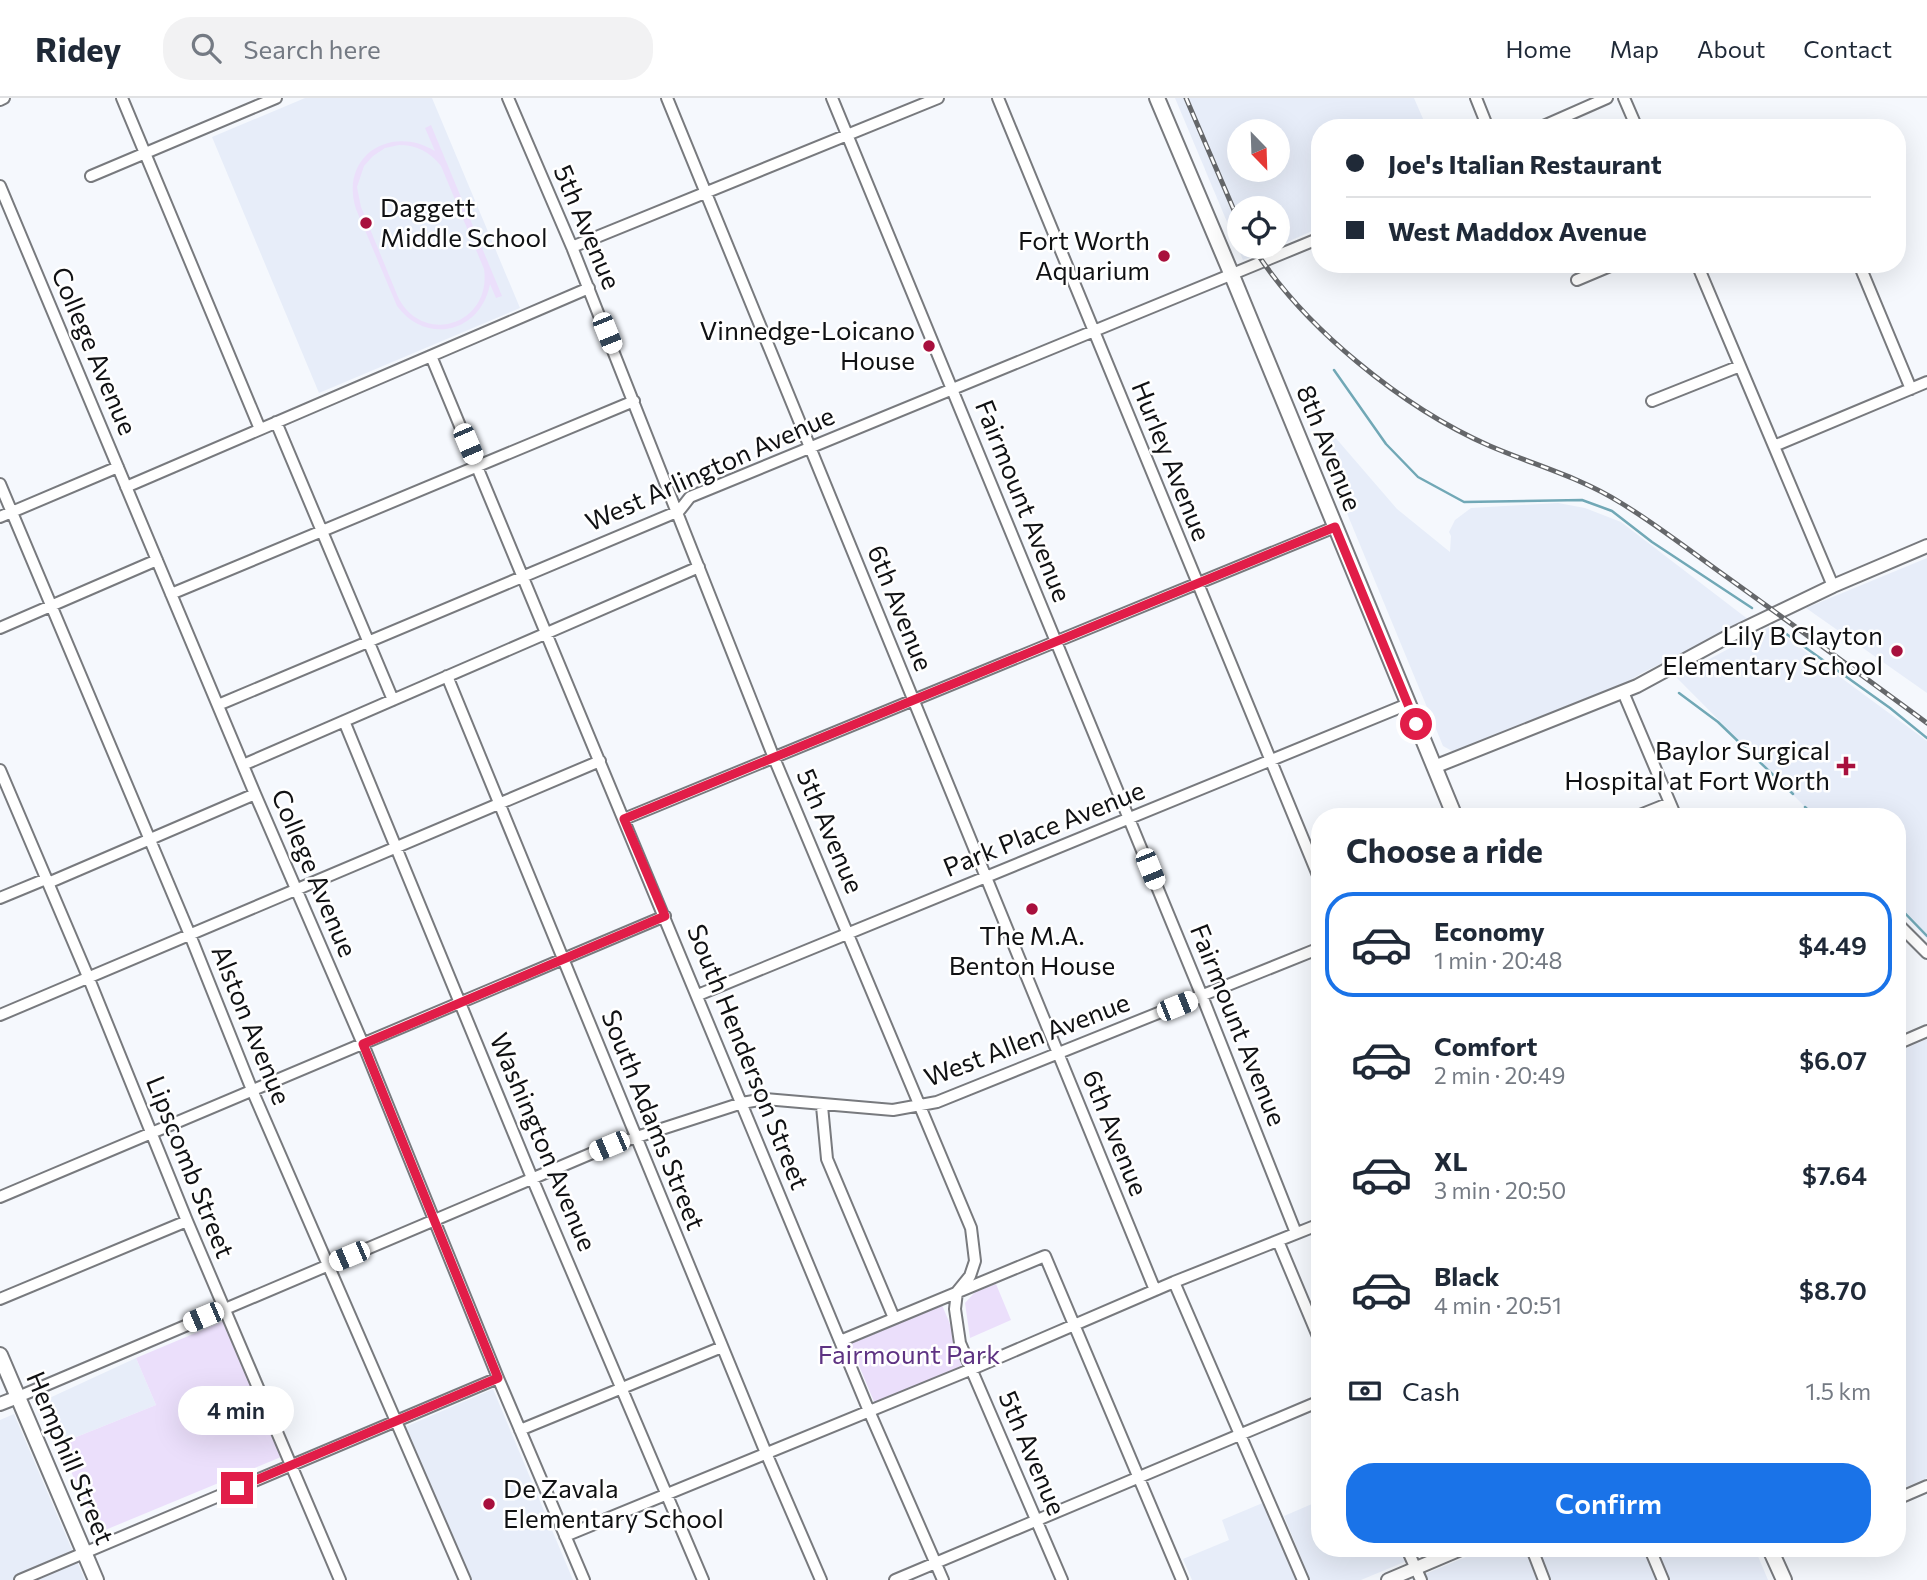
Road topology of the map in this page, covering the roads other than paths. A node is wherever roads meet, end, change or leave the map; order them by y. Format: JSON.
{"nodes":[{"id":1,"x":122,"y":98,"type":"edge"},
{"id":2,"x":276,"y":98,"type":"edge"},
{"id":3,"x":508,"y":98,"type":"edge"},
{"id":4,"x":667,"y":98,"type":"edge"},
{"id":5,"x":832,"y":98,"type":"edge"},
{"id":6,"x":938,"y":98,"type":"edge"},
{"id":7,"x":998,"y":98,"type":"edge"},
{"id":8,"x":1157,"y":98,"type":"edge"},
{"id":9,"x":1476,"y":98,"type":"edge"},
{"id":10,"x":1607,"y":98,"type":"edge"},
{"id":11,"x":1624,"y":98,"type":"edge"},
{"id":12,"x":255,"y":102,"type":"edge"},
{"id":13,"x":1484,"y":119,"type":"edge"},
{"id":14,"x":1559,"y":119,"type":"edge"},
{"id":15,"x":1633,"y":119,"type":"edge"},
{"id":16,"x":847,"y":135,"type":"junction"},
{"id":17,"x":145,"y":153,"type":"junction"},
{"id":18,"x":91,"y":176,"type":"dead end"},
{"id":19,"x":0,"y":186,"type":"edge"},
{"id":20,"x":705,"y":193,"type":"junction"},
{"id":21,"x":1311,"y":241,"type":"edge"},
{"id":22,"x":572,"y":247,"type":"junction"},
{"id":23,"x":1231,"y":273,"type":"junction"},
{"id":24,"x":1594,"y":273,"type":"edge"},
{"id":25,"x":1701,"y":273,"type":"edge"},
{"id":26,"x":1863,"y":273,"type":"edge"},
{"id":27,"x":1577,"y":280,"type":"dead end"},
{"id":28,"x":589,"y":288,"type":"junction"},
{"id":29,"x":1093,"y":330,"type":"junction"},
{"id":30,"x":431,"y":356,"type":"junction"},
{"id":31,"x":1740,"y":366,"type":"junction"},
{"id":32,"x":1927,"y":382,"type":"edge"},
{"id":33,"x":953,"y":388,"type":"junction"},
{"id":34,"x":1911,"y":389,"type":"junction"},
{"id":35,"x":634,"y":401,"type":"junction"},
{"id":36,"x":1652,"y":401,"type":"dead end"},
{"id":37,"x":276,"y":422,"type":"junction"},
{"id":38,"x":260,"y":429,"type":"junction"},
{"id":39,"x":1774,"y":446,"type":"junction"},
{"id":40,"x":810,"y":447,"type":"junction"},
{"id":41,"x":118,"y":467,"type":"junction"},
{"id":42,"x":477,"y":467,"type":"junction"},
{"id":43,"x":0,"y":484,"type":"edge"},
{"id":44,"x":126,"y":487,"type":"junction"},
{"id":45,"x":678,"y":511,"type":"junction"},
{"id":46,"x":12,"y":512,"type":"junction"},
{"id":47,"x":0,"y":517,"type":"edge"},
{"id":48,"x":1335,"y":527,"type":"junction"},
{"id":49,"x":322,"y":531,"type":"junction"},
{"id":50,"x":1927,"y":546,"type":"edge"},
{"id":51,"x":157,"y":560,"type":"junction"},
{"id":52,"x":699,"y":567,"type":"junction"},
{"id":53,"x":523,"y":576,"type":"junction"},
{"id":54,"x":1197,"y":584,"type":"junction"},
{"id":55,"x":1827,"y":589,"type":"junction"},
{"id":56,"x":171,"y":594,"type":"junction"},
{"id":57,"x":52,"y":606,"type":"junction"},
{"id":58,"x":0,"y":628,"type":"edge"},
{"id":59,"x":547,"y":633,"type":"junction"},
{"id":60,"x":369,"y":642,"type":"junction"},
{"id":61,"x":1056,"y":642,"type":"junction"},
{"id":62,"x":447,"y":676,"type":"junction"},
{"id":63,"x":1623,"y":692,"type":"junction"},
{"id":64,"x":393,"y":700,"type":"junction"},
{"id":65,"x":914,"y":700,"type":"junction"},
{"id":66,"x":1408,"y":704,"type":"junction"},
{"id":67,"x":218,"y":705,"type":"junction"},
{"id":68,"x":344,"y":721,"type":"junction"},
{"id":69,"x":774,"y":758,"type":"junction"},
{"id":70,"x":600,"y":761,"type":"junction"},
{"id":71,"x":1270,"y":761,"type":"junction"},
{"id":72,"x":243,"y":765,"type":"junction"},
{"id":73,"x":1434,"y":767,"type":"junction"},
{"id":74,"x":0,"y":769,"type":"edge"},
{"id":75,"x":255,"y":794,"type":"junction"},
{"id":76,"x":1670,"y":803,"type":"junction"},
{"id":77,"x":498,"y":805,"type":"junction"},
{"id":78,"x":1451,"y":808,"type":"edge"},
{"id":79,"x":1658,"y":808,"type":"edge"},
{"id":80,"x":1672,"y":808,"type":"edge"},
{"id":81,"x":1129,"y":818,"type":"junction"},
{"id":82,"x":624,"y":819,"type":"junction"},
{"id":83,"x":150,"y":839,"type":"junction"},
{"id":84,"x":397,"y":847,"type":"junction"},
{"id":85,"x":1311,"y":859,"type":"edge"},
{"id":86,"x":986,"y":877,"type":"junction"},
{"id":87,"x":47,"y":881,"type":"junction"},
{"id":88,"x":296,"y":890,"type":"junction"},
{"id":89,"x":0,"y":898,"type":"edge"},
{"id":90,"x":665,"y":916,"type":"junction"},
{"id":91,"x":1906,"y":932,"type":"edge"},
{"id":92,"x":849,"y":933,"type":"junction"},
{"id":93,"x":190,"y":935,"type":"junction"},
{"id":94,"x":1311,"y":952,"type":"edge"},
{"id":95,"x":1927,"y":953,"type":"edge"},
{"id":96,"x":562,"y":960,"type":"junction"},
{"id":97,"x":89,"y":979,"type":"junction"},
{"id":98,"x":698,"y":995,"type":"junction"},
{"id":99,"x":1202,"y":996,"type":"junction"},
{"id":100,"x":461,"y":1003,"type":"junction"},
{"id":101,"x":0,"y":1015,"type":"edge"},
{"id":102,"x":1927,"y":1031,"type":"edge"},
{"id":103,"x":1906,"y":1040,"type":"edge"},
{"id":104,"x":363,"y":1044,"type":"junction"},
{"id":105,"x":1058,"y":1054,"type":"junction"},
{"id":106,"x":252,"y":1090,"type":"junction"},
{"id":107,"x":742,"y":1103,"type":"junction"},
{"id":108,"x":822,"y":1106,"type":"junction"},
{"id":109,"x":919,"y":1106,"type":"junction"},
{"id":110,"x":152,"y":1134,"type":"junction"},
{"id":111,"x":636,"y":1136,"type":"junction"},
{"id":112,"x":533,"y":1178,"type":"junction"},
{"id":113,"x":0,"y":1197,"type":"edge"},
{"id":114,"x":433,"y":1220,"type":"junction"},
{"id":115,"x":187,"y":1221,"type":"junction"},
{"id":116,"x":1311,"y":1227,"type":"edge"},
{"id":117,"x":1296,"y":1233,"type":"junction"},
{"id":118,"x":1278,"y":1241,"type":"junction"},
{"id":119,"x":327,"y":1265,"type":"junction"},
{"id":120,"x":1174,"y":1282,"type":"junction"},
{"id":121,"x":1154,"y":1290,"type":"junction"},
{"id":122,"x":957,"y":1292,"type":"junction"},
{"id":123,"x":0,"y":1299,"type":"edge"},
{"id":124,"x":224,"y":1308,"type":"junction"},
{"id":125,"x":894,"y":1318,"type":"junction"},
{"id":126,"x":1311,"y":1320,"type":"edge"},
{"id":127,"x":1074,"y":1324,"type":"junction"},
{"id":128,"x":840,"y":1341,"type":"junction"},
{"id":129,"x":722,"y":1347,"type":"junction"},
{"id":130,"x":0,"y":1355,"type":"edge"},
{"id":131,"x":972,"y":1368,"type":"junction"},
{"id":132,"x":498,"y":1378,"type":"junction"},
{"id":133,"x":621,"y":1387,"type":"junction"},
{"id":134,"x":18,"y":1397,"type":"junction"},
{"id":135,"x":0,"y":1404,"type":"edge"},
{"id":136,"x":1311,"y":1405,"type":"edge"},
{"id":137,"x":869,"y":1411,"type":"junction"},
{"id":138,"x":397,"y":1421,"type":"junction"},
{"id":139,"x":520,"y":1430,"type":"junction"},
{"id":140,"x":1241,"y":1434,"type":"junction"},
{"id":141,"x":766,"y":1454,"type":"junction"},
{"id":142,"x":291,"y":1465,"type":"junction"},
{"id":143,"x":1139,"y":1477,"type":"junction"},
{"id":144,"x":1927,"y":1486,"type":"edge"},
{"id":145,"x":666,"y":1494,"type":"junction"},
{"id":146,"x":1906,"y":1495,"type":"edge"},
{"id":147,"x":1036,"y":1521,"type":"junction"},
{"id":148,"x":565,"y":1536,"type":"junction"},
{"id":149,"x":84,"y":1553,"type":"junction"},
{"id":150,"x":1411,"y":1557,"type":"edge"},
{"id":151,"x":1447,"y":1557,"type":"edge"},
{"id":152,"x":1534,"y":1557,"type":"edge"},
{"id":153,"x":1653,"y":1557,"type":"edge"},
{"id":154,"x":1777,"y":1557,"type":"edge"},
{"id":155,"x":936,"y":1563,"type":"junction"},
{"id":156,"x":1418,"y":1574,"type":"edge"},
{"id":157,"x":460,"y":1578,"type":"edge"},
{"id":158,"x":20,"y":1580,"type":"edge"},
{"id":159,"x":96,"y":1580,"type":"edge"},
{"id":160,"x":340,"y":1580,"type":"edge"},
{"id":161,"x":584,"y":1580,"type":"edge"},
{"id":162,"x":702,"y":1580,"type":"edge"},
{"id":163,"x":821,"y":1580,"type":"edge"},
{"id":164,"x":895,"y":1580,"type":"edge"},
{"id":165,"x":943,"y":1580,"type":"edge"},
{"id":166,"x":1062,"y":1580,"type":"edge"},
{"id":167,"x":1182,"y":1580,"type":"edge"},
{"id":168,"x":1303,"y":1580,"type":"edge"},
{"id":169,"x":1388,"y":1580,"type":"edge"},
{"id":170,"x":1544,"y":1580,"type":"edge"},
{"id":171,"x":1663,"y":1580,"type":"edge"},
{"id":172,"x":1784,"y":1580,"type":"edge"}],
"edges":[{"from":1,"to":17,"type":"street"},
{"from":2,"to":12,"type":"street"},
{"from":3,"to":22,"type":"street","name":"5th Avenue"},
{"from":4,"to":20,"type":"street","name":"6th Avenue"},
{"from":5,"to":16,"type":"street","name":"Fairmount Avenue"},
{"from":6,"to":16,"type":"street"},
{"from":7,"to":29,"type":"street","name":"Hurley Avenue"},
{"from":8,"to":23,"type":"main road","name":"8th Avenue"},
{"from":9,"to":13,"type":"street"},
{"from":10,"to":14,"type":"street"},
{"from":11,"to":15,"type":"street"},
{"from":12,"to":17,"type":"street"},
{"from":16,"to":20,"type":"street"},
{"from":16,"to":33,"type":"street","name":"Fairmount Avenue"},
{"from":17,"to":18,"type":"street"},
{"from":17,"to":38,"type":"street"},
{"from":19,"to":41,"type":"street","name":"College Avenue"},
{"from":20,"to":22,"type":"street"},
{"from":20,"to":40,"type":"street","name":"6th Avenue"},
{"from":21,"to":23,"type":"street","name":"West Arlington Avenue"},
{"from":22,"to":28,"type":"street","name":"5th Avenue"},
{"from":23,"to":29,"type":"street","name":"West Arlington Avenue"},
{"from":23,"to":48,"type":"main road","name":"8th Avenue"},
{"from":24,"to":27,"type":"street"},
{"from":25,"to":31,"type":"street"},
{"from":26,"to":34,"type":"street"},
{"from":28,"to":30,"type":"street"},
{"from":28,"to":35,"type":"street","name":"5th Avenue"},
{"from":29,"to":33,"type":"street","name":"West Arlington Avenue"},
{"from":29,"to":54,"type":"street","name":"Hurley Avenue"},
{"from":30,"to":37,"type":"street"},
{"from":30,"to":42,"type":"street","name":"South Henderson Street"},
{"from":31,"to":36,"type":"street"},
{"from":31,"to":39,"type":"street"},
{"from":32,"to":34,"type":"street"},
{"from":33,"to":40,"type":"street","name":"West Arlington Avenue"},
{"from":33,"to":61,"type":"street","name":"Fairmount Avenue"},
{"from":34,"to":39,"type":"street"},
{"from":35,"to":42,"type":"street"},
{"from":35,"to":45,"type":"street","name":"5th Avenue"},
{"from":37,"to":38,"type":"street"},
{"from":37,"to":49,"type":"street"},
{"from":38,"to":44,"type":"street"},
{"from":39,"to":55,"type":"street"},
{"from":40,"to":45,"type":"street","name":"West Arlington Avenue"},
{"from":40,"to":65,"type":"street","name":"6th Avenue"},
{"from":41,"to":44,"type":"street","name":"College Avenue"},
{"from":41,"to":46,"type":"street"},
{"from":42,"to":49,"type":"street"},
{"from":42,"to":53,"type":"street","name":"South Henderson Street"},
{"from":43,"to":46,"type":"street","name":"Alston Avenue"},
{"from":44,"to":51,"type":"street","name":"College Avenue"},
{"from":45,"to":52,"type":"street","name":"5th Avenue"},
{"from":45,"to":53,"type":"street","name":"West Arlington Avenue"},
{"from":46,"to":47,"type":"street"},
{"from":46,"to":57,"type":"street","name":"Alston Avenue"},
{"from":48,"to":54,"type":"street"},
{"from":48,"to":66,"type":"main road","name":"8th Avenue"},
{"from":49,"to":56,"type":"street"},
{"from":49,"to":60,"type":"street"},
{"from":50,"to":55,"type":"street"},
{"from":51,"to":56,"type":"street","name":"College Avenue"},
{"from":51,"to":57,"type":"street"},
{"from":52,"to":59,"type":"street"},
{"from":52,"to":69,"type":"street","name":"5th Avenue"},
{"from":53,"to":59,"type":"street","name":"South Henderson Street"},
{"from":53,"to":60,"type":"street","name":"West Arlington Avenue"},
{"from":54,"to":61,"type":"street"},
{"from":54,"to":71,"type":"street","name":"Hurley Avenue"},
{"from":55,"to":63,"type":"street"},
{"from":56,"to":67,"type":"street","name":"College Avenue"},
{"from":57,"to":58,"type":"street"},
{"from":57,"to":83,"type":"street","name":"Alston Avenue"},
{"from":59,"to":62,"type":"street"},
{"from":59,"to":70,"type":"street","name":"South Henderson Street"},
{"from":60,"to":64,"type":"street"},
{"from":60,"to":67,"type":"street","name":"West Arlington Avenue"},
{"from":61,"to":65,"type":"street"},
{"from":61,"to":81,"type":"street","name":"Fairmount Avenue"},
{"from":62,"to":64,"type":"street"},
{"from":62,"to":77,"type":"street","name":"South Adams Street"},
{"from":63,"to":73,"type":"street"},
{"from":63,"to":76,"type":"street"},
{"from":64,"to":68,"type":"street"},
{"from":65,"to":69,"type":"street"},
{"from":65,"to":86,"type":"street","name":"6th Avenue"},
{"from":66,"to":71,"type":"street","name":"Park Place Avenue"},
{"from":66,"to":73,"type":"main road","name":"8th Avenue"},
{"from":67,"to":72,"type":"street","name":"College Avenue"},
{"from":68,"to":72,"type":"street"},
{"from":68,"to":84,"type":"street","name":"Washington Avenue"},
{"from":69,"to":82,"type":"street"},
{"from":69,"to":92,"type":"street","name":"5th Avenue"},
{"from":70,"to":77,"type":"street"},
{"from":70,"to":82,"type":"street","name":"South Henderson Street"},
{"from":71,"to":81,"type":"street","name":"Park Place Avenue"},
{"from":71,"to":85,"type":"street","name":"Hurley Avenue"},
{"from":72,"to":75,"type":"street","name":"College Avenue"},
{"from":73,"to":78,"type":"main road","name":"8th Avenue"},
{"from":74,"to":87,"type":"street","name":"Lipscomb Street"},
{"from":75,"to":83,"type":"street"},
{"from":75,"to":88,"type":"street","name":"College Avenue"},
{"from":76,"to":79,"type":"street"},
{"from":76,"to":80,"type":"street"},
{"from":77,"to":84,"type":"street"},
{"from":77,"to":96,"type":"street","name":"South Adams Street"},
{"from":81,"to":86,"type":"street","name":"Park Place Avenue"},
{"from":81,"to":99,"type":"street","name":"Fairmount Avenue"},
{"from":82,"to":90,"type":"street","name":"South Henderson Street"},
{"from":83,"to":87,"type":"street"},
{"from":83,"to":93,"type":"street","name":"Alston Avenue"},
{"from":84,"to":88,"type":"street"},
{"from":84,"to":100,"type":"street","name":"Washington Avenue"},
{"from":86,"to":92,"type":"street","name":"Park Place Avenue"},
{"from":86,"to":105,"type":"street","name":"6th Avenue"},
{"from":87,"to":89,"type":"street"},
{"from":87,"to":97,"type":"street","name":"Lipscomb Street"},
{"from":88,"to":93,"type":"street"},
{"from":88,"to":104,"type":"street","name":"College Avenue"},
{"from":90,"to":96,"type":"street"},
{"from":90,"to":98,"type":"street","name":"South Henderson Street"},
{"from":91,"to":95,"type":"street"},
{"from":92,"to":98,"type":"street","name":"Park Place Avenue"},
{"from":92,"to":109,"type":"street","name":"5th Avenue"},
{"from":93,"to":97,"type":"street"},
{"from":93,"to":106,"type":"street","name":"Alston Avenue"},
{"from":94,"to":99,"type":"street","name":"West Allen Avenue"},
{"from":96,"to":100,"type":"street"},
{"from":96,"to":111,"type":"street","name":"South Adams Street"},
{"from":97,"to":101,"type":"street"},
{"from":97,"to":110,"type":"street","name":"Lipscomb Street"},
{"from":98,"to":107,"type":"street","name":"South Henderson Street"},
{"from":99,"to":105,"type":"street","name":"West Allen Avenue"},
{"from":99,"to":117,"type":"street","name":"Fairmount Avenue"},
{"from":100,"to":104,"type":"street"},
{"from":100,"to":112,"type":"street","name":"Washington Avenue"},
{"from":102,"to":103,"type":"street"},
{"from":104,"to":106,"type":"street"},
{"from":104,"to":114,"type":"street","name":"College Avenue"},
{"from":105,"to":109,"type":"street","name":"West Allen Avenue"},
{"from":105,"to":121,"type":"street","name":"6th Avenue"},
{"from":106,"to":110,"type":"street"},
{"from":106,"to":119,"type":"street","name":"Alston Avenue"},
{"from":107,"to":108,"type":"street","name":"West Allen Avenue"},
{"from":107,"to":111,"type":"street","name":"West Allen Avenue"},
{"from":107,"to":128,"type":"street","name":"South Henderson Street"},
{"from":108,"to":109,"type":"street","name":"West Allen Avenue"},
{"from":108,"to":125,"type":"street"},
{"from":109,"to":122,"type":"street","name":"5th Avenue"},
{"from":110,"to":113,"type":"street"},
{"from":110,"to":115,"type":"street","name":"Lipscomb Street"},
{"from":111,"to":112,"type":"street","name":"West Allen Avenue"},
{"from":111,"to":129,"type":"street","name":"South Adams Street"},
{"from":112,"to":114,"type":"street","name":"West Allen Avenue"},
{"from":112,"to":133,"type":"street","name":"Washington Avenue"},
{"from":114,"to":119,"type":"street","name":"West Allen Avenue"},
{"from":114,"to":132,"type":"street","name":"College Avenue"},
{"from":115,"to":123,"type":"street"},
{"from":115,"to":124,"type":"street","name":"Lipscomb Street"},
{"from":116,"to":117,"type":"street"},
{"from":117,"to":118,"type":"street"},
{"from":118,"to":120,"type":"street"},
{"from":118,"to":126,"type":"street"},
{"from":119,"to":124,"type":"street","name":"West Allen Avenue"},
{"from":119,"to":138,"type":"street","name":"Alston Avenue"},
{"from":120,"to":121,"type":"street"},
{"from":120,"to":140,"type":"street"},
{"from":121,"to":127,"type":"street"},
{"from":122,"to":125,"type":"street"},
{"from":122,"to":127,"type":"street"},
{"from":122,"to":131,"type":"street","name":"5th Avenue"},
{"from":124,"to":134,"type":"street","name":"West Allen Avenue"},
{"from":124,"to":142,"type":"street","name":"Lipscomb Street"},
{"from":125,"to":128,"type":"street"},
{"from":127,"to":131,"type":"street"},
{"from":127,"to":143,"type":"street"},
{"from":128,"to":137,"type":"street","name":"South Henderson Street"},
{"from":129,"to":133,"type":"street"},
{"from":129,"to":141,"type":"street","name":"South Adams Street"},
{"from":130,"to":134,"type":"main road","name":"Hemphill Street"},
{"from":131,"to":137,"type":"street"},
{"from":131,"to":147,"type":"street","name":"5th Avenue"},
{"from":132,"to":138,"type":"street"},
{"from":132,"to":139,"type":"street","name":"College Avenue"},
{"from":133,"to":139,"type":"street"},
{"from":133,"to":145,"type":"street","name":"Washington Avenue"},
{"from":134,"to":135,"type":"street","name":"West Allen Avenue"},
{"from":134,"to":149,"type":"main road","name":"Hemphill Street"},
{"from":136,"to":140,"type":"street"},
{"from":137,"to":141,"type":"street"},
{"from":137,"to":155,"type":"street","name":"South Henderson Street"},
{"from":138,"to":142,"type":"street"},
{"from":138,"to":157,"type":"street","name":"Alston Avenue"},
{"from":139,"to":148,"type":"street","name":"College Avenue"},
{"from":140,"to":143,"type":"street"},
{"from":140,"to":168,"type":"street"},
{"from":141,"to":145,"type":"street"},
{"from":141,"to":163,"type":"street","name":"South Adams Street"},
{"from":142,"to":149,"type":"street"},
{"from":142,"to":160,"type":"street","name":"Lipscomb Street"},
{"from":143,"to":147,"type":"street"},
{"from":143,"to":167,"type":"street"},
{"from":144,"to":146,"type":"street"},
{"from":145,"to":148,"type":"street"},
{"from":145,"to":162,"type":"street","name":"Washington Avenue"},
{"from":147,"to":155,"type":"street"},
{"from":147,"to":166,"type":"street","name":"5th Avenue"},
{"from":148,"to":161,"type":"street","name":"College Avenue"},
{"from":149,"to":158,"type":"street"},
{"from":149,"to":159,"type":"main road","name":"Hemphill Street"},
{"from":150,"to":156,"type":"street"},
{"from":151,"to":156,"type":"street"},
{"from":152,"to":170,"type":"street"},
{"from":153,"to":171,"type":"street"},
{"from":154,"to":172,"type":"main road"},
{"from":155,"to":164,"type":"street"},
{"from":155,"to":165,"type":"street","name":"South Henderson Street"},
{"from":156,"to":169,"type":"street"}]}
